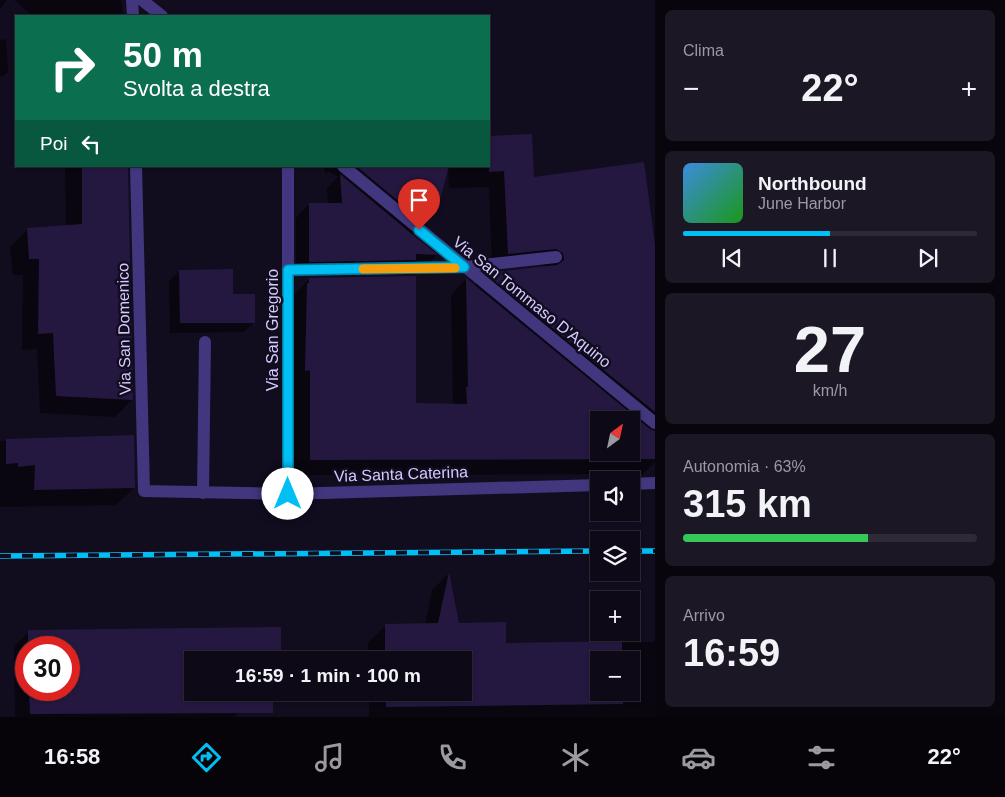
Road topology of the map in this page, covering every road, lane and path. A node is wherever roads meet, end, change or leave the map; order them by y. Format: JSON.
{"nodes":[{"id":1,"x":132,"y":0,"type":"edge"},
{"id":2,"x":142,"y":0,"type":"edge"},
{"id":3,"x":133,"y":15,"type":"edge"},
{"id":4,"x":161,"y":15,"type":"edge"},
{"id":5,"x":136,"y":167,"type":"edge"},
{"id":6,"x":288,"y":167,"type":"edge"},
{"id":7,"x":344,"y":167,"type":"edge"},
{"id":8,"x":556,"y":257,"type":"dead end"},
{"id":9,"x":464,"y":267,"type":"junction"},
{"id":10,"x":288,"y":270,"type":"junction"},
{"id":11,"x":205,"y":342,"type":"dead end"},
{"id":12,"x":655,"y":423,"type":"edge"},
{"id":13,"x":655,"y":483,"type":"edge"},
{"id":14,"x":640,"y":484,"type":"edge"},
{"id":15,"x":590,"y":485,"type":"edge"},
{"id":16,"x":144,"y":491,"type":"joint"},
{"id":17,"x":203,"y":493,"type":"junction"},
{"id":18,"x":288,"y":494,"type":"junction"}],
"edges":[{"from":1,"to":3,"type":"street"},
{"from":2,"to":4,"type":"street"},
{"from":5,"to":16,"type":"street","name":"Via San Domenico"},
{"from":6,"to":10,"type":"street","name":"Via San Gregorio"},
{"from":7,"to":9,"type":"street","name":"Via San Tommaso D'Aquino"},
{"from":8,"to":9,"type":"street"},
{"from":9,"to":10,"type":"street"},
{"from":9,"to":12,"type":"street","name":"Via San Tommaso D'Aquino"},
{"from":10,"to":18,"type":"street","name":"Via San Gregorio"},
{"from":11,"to":17,"type":"street"},
{"from":13,"to":14,"type":"street"},
{"from":15,"to":18,"type":"street","name":"Via Santa Caterina"},
{"from":16,"to":17,"type":"street","name":"Via Santa Caterina"},
{"from":17,"to":18,"type":"street","name":"Via Santa Caterina"}]}
